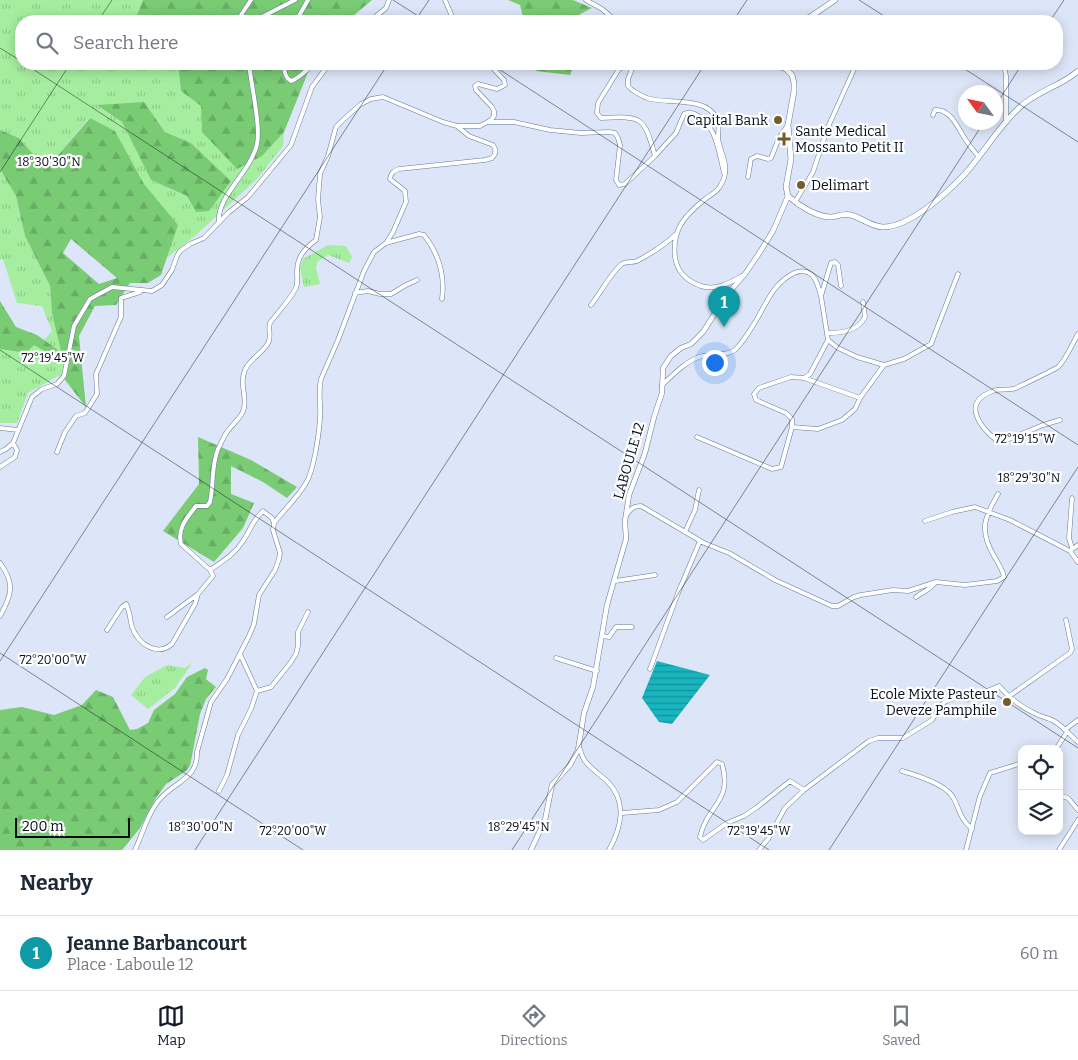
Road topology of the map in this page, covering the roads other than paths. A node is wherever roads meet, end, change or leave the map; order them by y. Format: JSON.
{"nodes":[{"id":1,"x":251,"y":0,"type":"edge"},
{"id":2,"x":295,"y":0,"type":"edge"},
{"id":3,"x":308,"y":0,"type":"edge"},
{"id":4,"x":389,"y":0,"type":"edge"},
{"id":5,"x":445,"y":0,"type":"edge"},
{"id":6,"x":586,"y":0,"type":"edge"},
{"id":7,"x":835,"y":0,"type":"edge"},
{"id":8,"x":241,"y":15,"type":"edge"},
{"id":9,"x":266,"y":15,"type":"edge"},
{"id":10,"x":299,"y":15,"type":"edge"},
{"id":11,"x":377,"y":15,"type":"edge"},
{"id":12,"x":451,"y":15,"type":"edge"},
{"id":13,"x":609,"y":15,"type":"edge"},
{"id":14,"x":813,"y":15,"type":"edge"},
{"id":15,"x":250,"y":70,"type":"edge"},
{"id":16,"x":284,"y":70,"type":"edge"},
{"id":17,"x":305,"y":70,"type":"edge"},
{"id":18,"x":325,"y":70,"type":"edge"},
{"id":19,"x":494,"y":70,"type":"edge"},
{"id":20,"x":618,"y":70,"type":"edge"},
{"id":21,"x":630,"y":70,"type":"edge"},
{"id":22,"x":787,"y":70,"type":"edge"},
{"id":23,"x":854,"y":70,"type":"edge"},
{"id":24,"x":1005,"y":70,"type":"edge"},
{"id":25,"x":1078,"y":71,"type":"edge"},
{"id":26,"x":933,"y":115,"type":"dead end"},
{"id":27,"x":1006,"y":120,"type":"junction"},
{"id":28,"x":489,"y":122,"type":"junction"},
{"id":29,"x":788,"y":125,"type":"junction"},
{"id":30,"x":457,"y":126,"type":"junction"},
{"id":31,"x":655,"y":156,"type":"junction"},
{"id":32,"x":978,"y":156,"type":"junction"},
{"id":33,"x":725,"y":177,"type":"junction"},
{"id":34,"x":748,"y":177,"type":"dead end"},
{"id":35,"x":788,"y":196,"type":"junction"},
{"id":36,"x":795,"y":202,"type":"junction"},
{"id":37,"x":220,"y":223,"type":"junction"},
{"id":38,"x":676,"y":234,"type":"junction"},
{"id":39,"x":386,"y":242,"type":"junction"},
{"id":40,"x":745,"y":274,"type":"junction"},
{"id":41,"x":958,"y":274,"type":"dead end"},
{"id":42,"x":417,"y":280,"type":"dead end"},
{"id":43,"x":841,"y":286,"type":"dead end"},
{"id":44,"x":152,"y":291,"type":"junction"},
{"id":45,"x":355,"y":293,"type":"junction"},
{"id":46,"x":821,"y":296,"type":"junction"},
{"id":47,"x":442,"y":299,"type":"dead end"},
{"id":48,"x":863,"y":302,"type":"dead end"},
{"id":49,"x":591,"y":305,"type":"dead end"},
{"id":50,"x":827,"y":333,"type":"junction"},
{"id":51,"x":1078,"y":334,"type":"edge"},
{"id":52,"x":828,"y":340,"type":"junction"},
{"id":53,"x":884,"y":365,"type":"junction"},
{"id":54,"x":804,"y":378,"type":"junction"},
{"id":55,"x":662,"y":385,"type":"junction"},
{"id":56,"x":860,"y":398,"type":"junction"},
{"id":57,"x":1060,"y":420,"type":"dead end"},
{"id":58,"x":792,"y":427,"type":"junction"},
{"id":59,"x":0,"y":428,"type":"edge"},
{"id":60,"x":18,"y":430,"type":"junction"},
{"id":61,"x":697,"y":437,"type":"dead end"},
{"id":62,"x":13,"y":442,"type":"junction"},
{"id":63,"x":0,"y":452,"type":"edge"},
{"id":64,"x":57,"y":452,"type":"dead end"},
{"id":65,"x":0,"y":467,"type":"edge"},
{"id":66,"x":699,"y":490,"type":"dead end"},
{"id":67,"x":998,"y":494,"type":"dead end"},
{"id":68,"x":1072,"y":498,"type":"dead end"},
{"id":69,"x":988,"y":512,"type":"junction"},
{"id":70,"x":626,"y":516,"type":"junction"},
{"id":71,"x":925,"y":521,"type":"dead end"},
{"id":72,"x":274,"y":523,"type":"junction"},
{"id":73,"x":685,"y":532,"type":"junction"},
{"id":74,"x":700,"y":541,"type":"junction"},
{"id":75,"x":1078,"y":545,"type":"edge"},
{"id":76,"x":1071,"y":550,"type":"junction"},
{"id":77,"x":1078,"y":562,"type":"edge"},
{"id":78,"x":0,"y":563,"type":"edge"},
{"id":79,"x":210,"y":570,"type":"junction"},
{"id":80,"x":655,"y":575,"type":"dead end"},
{"id":81,"x":615,"y":581,"type":"junction"},
{"id":82,"x":936,"y":582,"type":"junction"},
{"id":83,"x":198,"y":594,"type":"junction"},
{"id":84,"x":916,"y":597,"type":"dead end"},
{"id":85,"x":308,"y":612,"type":"dead end"},
{"id":86,"x":0,"y":616,"type":"edge"},
{"id":87,"x":168,"y":617,"type":"dead end"},
{"id":88,"x":1066,"y":620,"type":"dead end"},
{"id":89,"x":632,"y":627,"type":"dead end"},
{"id":90,"x":107,"y":630,"type":"dead end"},
{"id":91,"x":602,"y":636,"type":"junction"},
{"id":92,"x":240,"y":654,"type":"junction"},
{"id":93,"x":556,"y":658,"type":"dead end"},
{"id":94,"x":650,"y":669,"type":"dead end"},
{"id":95,"x":596,"y":671,"type":"junction"},
{"id":96,"x":257,"y":691,"type":"junction"},
{"id":97,"x":1008,"y":697,"type":"junction"},
{"id":98,"x":1078,"y":720,"type":"edge"},
{"id":99,"x":1066,"y":731,"type":"junction"},
{"id":100,"x":1078,"y":742,"type":"edge"},
{"id":101,"x":1058,"y":745,"type":"edge"},
{"id":102,"x":578,"y":747,"type":"junction"},
{"id":103,"x":574,"y":758,"type":"junction"},
{"id":104,"x":583,"y":758,"type":"junction"},
{"id":105,"x":1018,"y":764,"type":"edge"},
{"id":106,"x":902,"y":771,"type":"dead end"},
{"id":107,"x":804,"y":790,"type":"junction"},
{"id":108,"x":219,"y":791,"type":"dead end"},
{"id":109,"x":1063,"y":796,"type":"edge"},
{"id":110,"x":1078,"y":810,"type":"edge"},
{"id":111,"x":622,"y":813,"type":"junction"},
{"id":112,"x":1078,"y":820,"type":"edge"},
{"id":113,"x":1073,"y":827,"type":"junction"},
{"id":114,"x":972,"y":829,"type":"junction"},
{"id":115,"x":1078,"y":830,"type":"edge"},
{"id":116,"x":135,"y":850,"type":"edge"},
{"id":117,"x":531,"y":850,"type":"edge"},
{"id":118,"x":609,"y":850,"type":"edge"},
{"id":119,"x":759,"y":850,"type":"edge"},
{"id":120,"x":966,"y":850,"type":"edge"},
{"id":121,"x":1059,"y":850,"type":"edge"}],
"edges":[{"from":1,"to":8,"type":"street"},
{"from":2,"to":9,"type":"street"},
{"from":3,"to":10,"type":"street"},
{"from":4,"to":11,"type":"street"},
{"from":5,"to":12,"type":"street"},
{"from":6,"to":13,"type":"street"},
{"from":7,"to":14,"type":"main road"},
{"from":15,"to":37,"type":"street"},
{"from":16,"to":17,"type":"street"},
{"from":18,"to":37,"type":"street"},
{"from":19,"to":28,"type":"street"},
{"from":20,"to":31,"type":"street"},
{"from":21,"to":33,"type":"street"},
{"from":22,"to":29,"type":"main road"},
{"from":23,"to":36,"type":"street"},
{"from":24,"to":27,"type":"street"},
{"from":25,"to":27,"type":"main road"},
{"from":26,"to":32,"type":"street"},
{"from":27,"to":32,"type":"main road"},
{"from":28,"to":30,"type":"street"},
{"from":28,"to":31,"type":"street"},
{"from":29,"to":34,"type":"street"},
{"from":29,"to":35,"type":"main road"},
{"from":30,"to":39,"type":"street"},
{"from":30,"to":79,"type":"street"},
{"from":31,"to":33,"type":"street"},
{"from":32,"to":36,"type":"main road"},
{"from":33,"to":38,"type":"street"},
{"from":35,"to":36,"type":"main road"},
{"from":35,"to":40,"type":"street","name":"LABOULE 12"},
{"from":37,"to":44,"type":"street"},
{"from":38,"to":40,"type":"street"},
{"from":38,"to":49,"type":"street"},
{"from":39,"to":45,"type":"street"},
{"from":39,"to":47,"type":"street"},
{"from":40,"to":55,"type":"street","name":"LABOULE 12"},
{"from":41,"to":53,"type":"street"},
{"from":42,"to":45,"type":"street"},
{"from":43,"to":46,"type":"street"},
{"from":44,"to":60,"type":"street"},
{"from":44,"to":64,"type":"street"},
{"from":45,"to":72,"type":"street"},
{"from":46,"to":50,"type":"street"},
{"from":46,"to":55,"type":"street"},
{"from":48,"to":50,"type":"street"},
{"from":50,"to":52,"type":"street"},
{"from":51,"to":57,"type":"street"},
{"from":52,"to":53,"type":"street"},
{"from":52,"to":54,"type":"street"},
{"from":53,"to":56,"type":"street"},
{"from":54,"to":56,"type":"street"},
{"from":54,"to":58,"type":"street"},
{"from":55,"to":70,"type":"street","name":"LABOULE 12"},
{"from":56,"to":58,"type":"street"},
{"from":58,"to":61,"type":"street"},
{"from":59,"to":60,"type":"street"},
{"from":60,"to":62,"type":"street"},
{"from":62,"to":63,"type":"street"},
{"from":62,"to":65,"type":"street"},
{"from":66,"to":73,"type":"street"},
{"from":67,"to":69,"type":"street"},
{"from":68,"to":76,"type":"street"},
{"from":69,"to":71,"type":"street"},
{"from":69,"to":76,"type":"street"},
{"from":69,"to":82,"type":"street"},
{"from":70,"to":73,"type":"street"},
{"from":70,"to":81,"type":"street","name":"LABOULE 12"},
{"from":72,"to":79,"type":"street"},
{"from":72,"to":92,"type":"street"},
{"from":73,"to":74,"type":"street"},
{"from":74,"to":82,"type":"street"},
{"from":74,"to":94,"type":"street"},
{"from":75,"to":76,"type":"street"},
{"from":76,"to":77,"type":"street"},
{"from":78,"to":86,"type":"street"},
{"from":79,"to":83,"type":"street"},
{"from":80,"to":81,"type":"street"},
{"from":81,"to":91,"type":"street","name":"LABOULE 12"},
{"from":82,"to":84,"type":"street"},
{"from":83,"to":87,"type":"street"},
{"from":83,"to":90,"type":"street"},
{"from":85,"to":96,"type":"street"},
{"from":88,"to":97,"type":"street"},
{"from":89,"to":91,"type":"street"},
{"from":91,"to":95,"type":"street","name":"LABOULE 12"},
{"from":92,"to":96,"type":"street"},
{"from":92,"to":116,"type":"street"},
{"from":93,"to":95,"type":"street"},
{"from":95,"to":102,"type":"street","name":"LABOULE 12"},
{"from":96,"to":108,"type":"street"},
{"from":97,"to":99,"type":"street"},
{"from":97,"to":107,"type":"street"},
{"from":98,"to":99,"type":"street"},
{"from":99,"to":100,"type":"street"},
{"from":99,"to":101,"type":"street"},
{"from":102,"to":103,"type":"street","name":"LABOULE 12"},
{"from":102,"to":104,"type":"street"},
{"from":103,"to":104,"type":"street"},
{"from":103,"to":117,"type":"street","name":"LABOULE 12"},
{"from":104,"to":111,"type":"street"},
{"from":105,"to":114,"type":"street"},
{"from":106,"to":114,"type":"street"},
{"from":107,"to":111,"type":"street"},
{"from":107,"to":119,"type":"street"},
{"from":109,"to":110,"type":"street"},
{"from":111,"to":118,"type":"street"},
{"from":112,"to":113,"type":"street"},
{"from":113,"to":115,"type":"street"},
{"from":113,"to":121,"type":"street"},
{"from":114,"to":120,"type":"street"}]}
